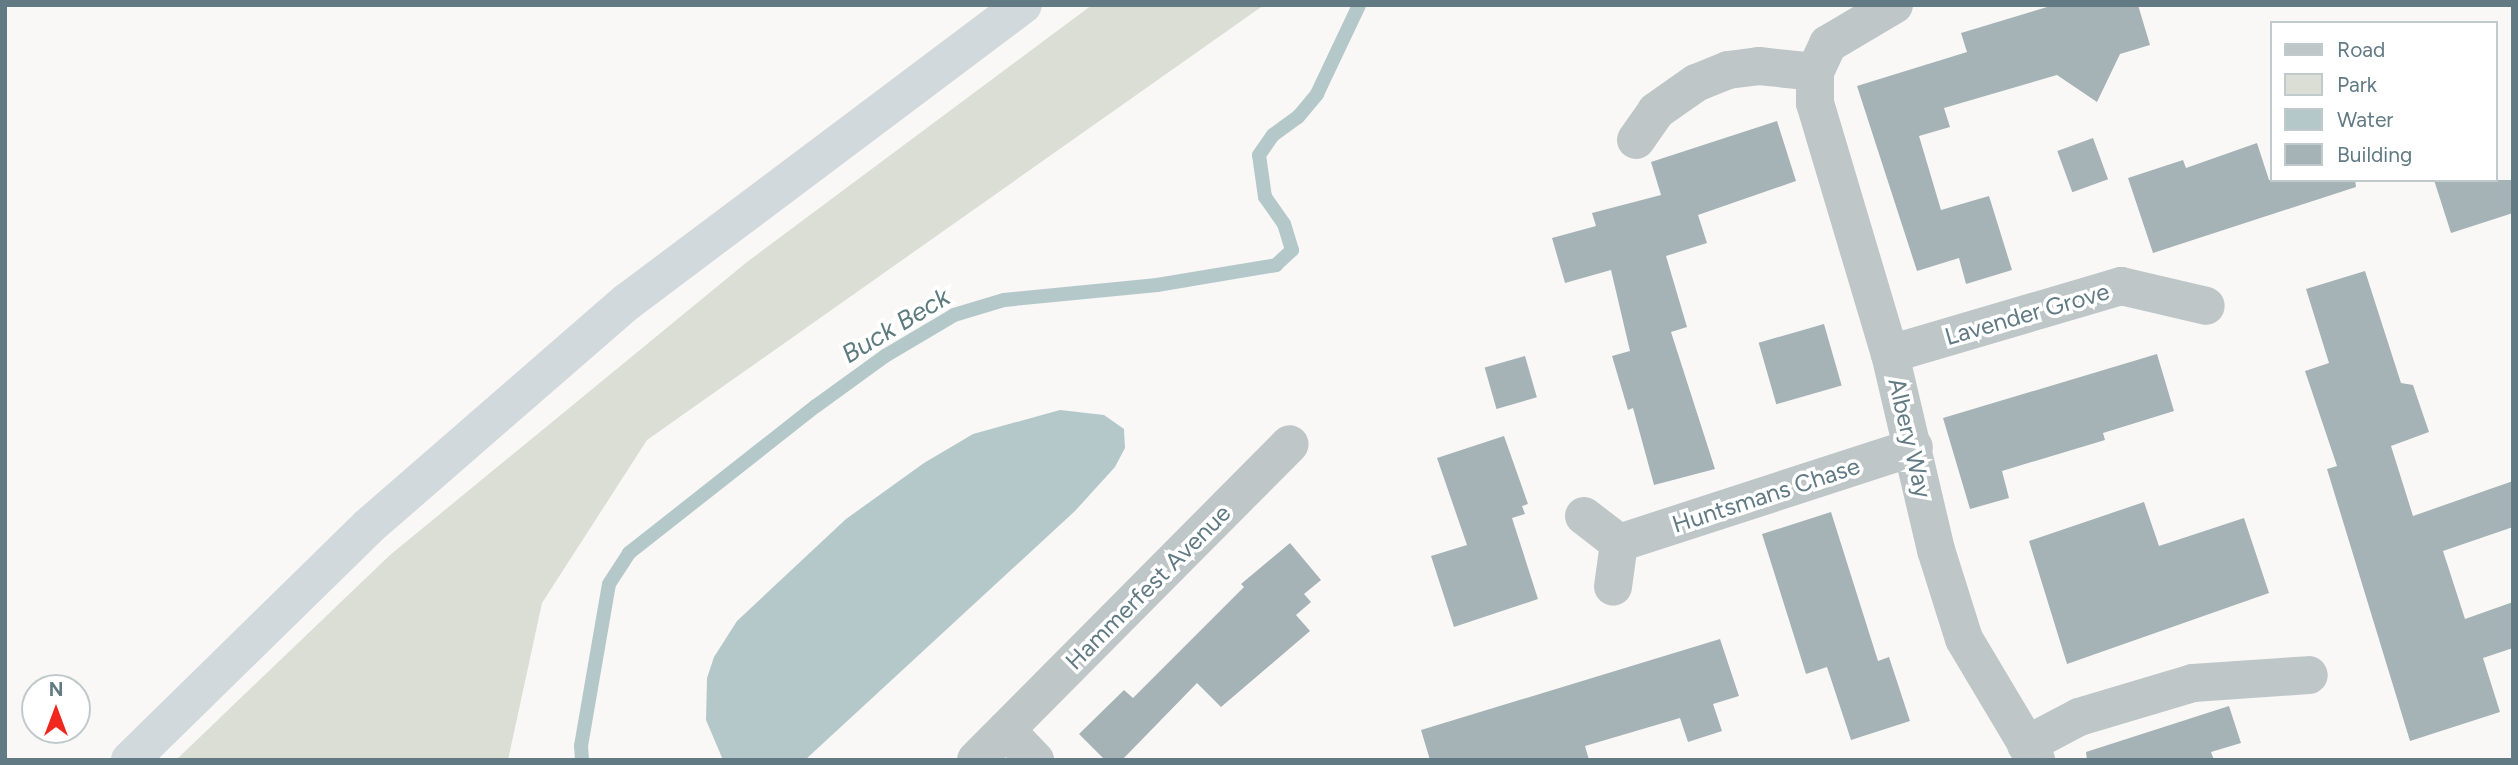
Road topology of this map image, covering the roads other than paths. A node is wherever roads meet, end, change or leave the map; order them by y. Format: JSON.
{"nodes":[{"id":1,"x":1023,"y":5,"type":"edge"},
{"id":2,"x":1894,"y":5,"type":"edge"},
{"id":3,"x":1815,"y":87,"type":"junction"},
{"id":4,"x":1636,"y":140,"type":"dead end"},
{"id":5,"x":2206,"y":306,"type":"dead end"},
{"id":6,"x":1890,"y":354,"type":"junction"},
{"id":7,"x":1290,"y":444,"type":"dead end"},
{"id":8,"x":1914,"y":447,"type":"junction"},
{"id":9,"x":1584,"y":516,"type":"dead end"},
{"id":10,"x":1619,"y":542,"type":"junction"},
{"id":11,"x":1613,"y":587,"type":"dead end"},
{"id":12,"x":2309,"y":675,"type":"dead end"},
{"id":13,"x":1006,"y":730,"type":"junction"},
{"id":14,"x":2031,"y":752,"type":"edge"},
{"id":15,"x":130,"y":760,"type":"edge"},
{"id":16,"x":976,"y":760,"type":"edge"},
{"id":17,"x":1035,"y":760,"type":"edge"}],
"edges":[{"from":1,"to":15,"type":"highway"},
{"from":2,"to":3,"type":"street"},
{"from":3,"to":4,"type":"street"},
{"from":3,"to":6,"type":"street","name":"Albery Way"},
{"from":5,"to":6,"type":"street","name":"Lavender Grove"},
{"from":6,"to":8,"type":"street","name":"Albery Way"},
{"from":7,"to":13,"type":"street","name":"Hammerfest Avenue"},
{"from":8,"to":10,"type":"street","name":"Huntsmans Chase"},
{"from":8,"to":14,"type":"street","name":"Albery Way"},
{"from":9,"to":10,"type":"street"},
{"from":10,"to":11,"type":"street"},
{"from":12,"to":14,"type":"street"},
{"from":13,"to":16,"type":"street","name":"Hammerfest Avenue"},
{"from":13,"to":17,"type":"street"}]}
